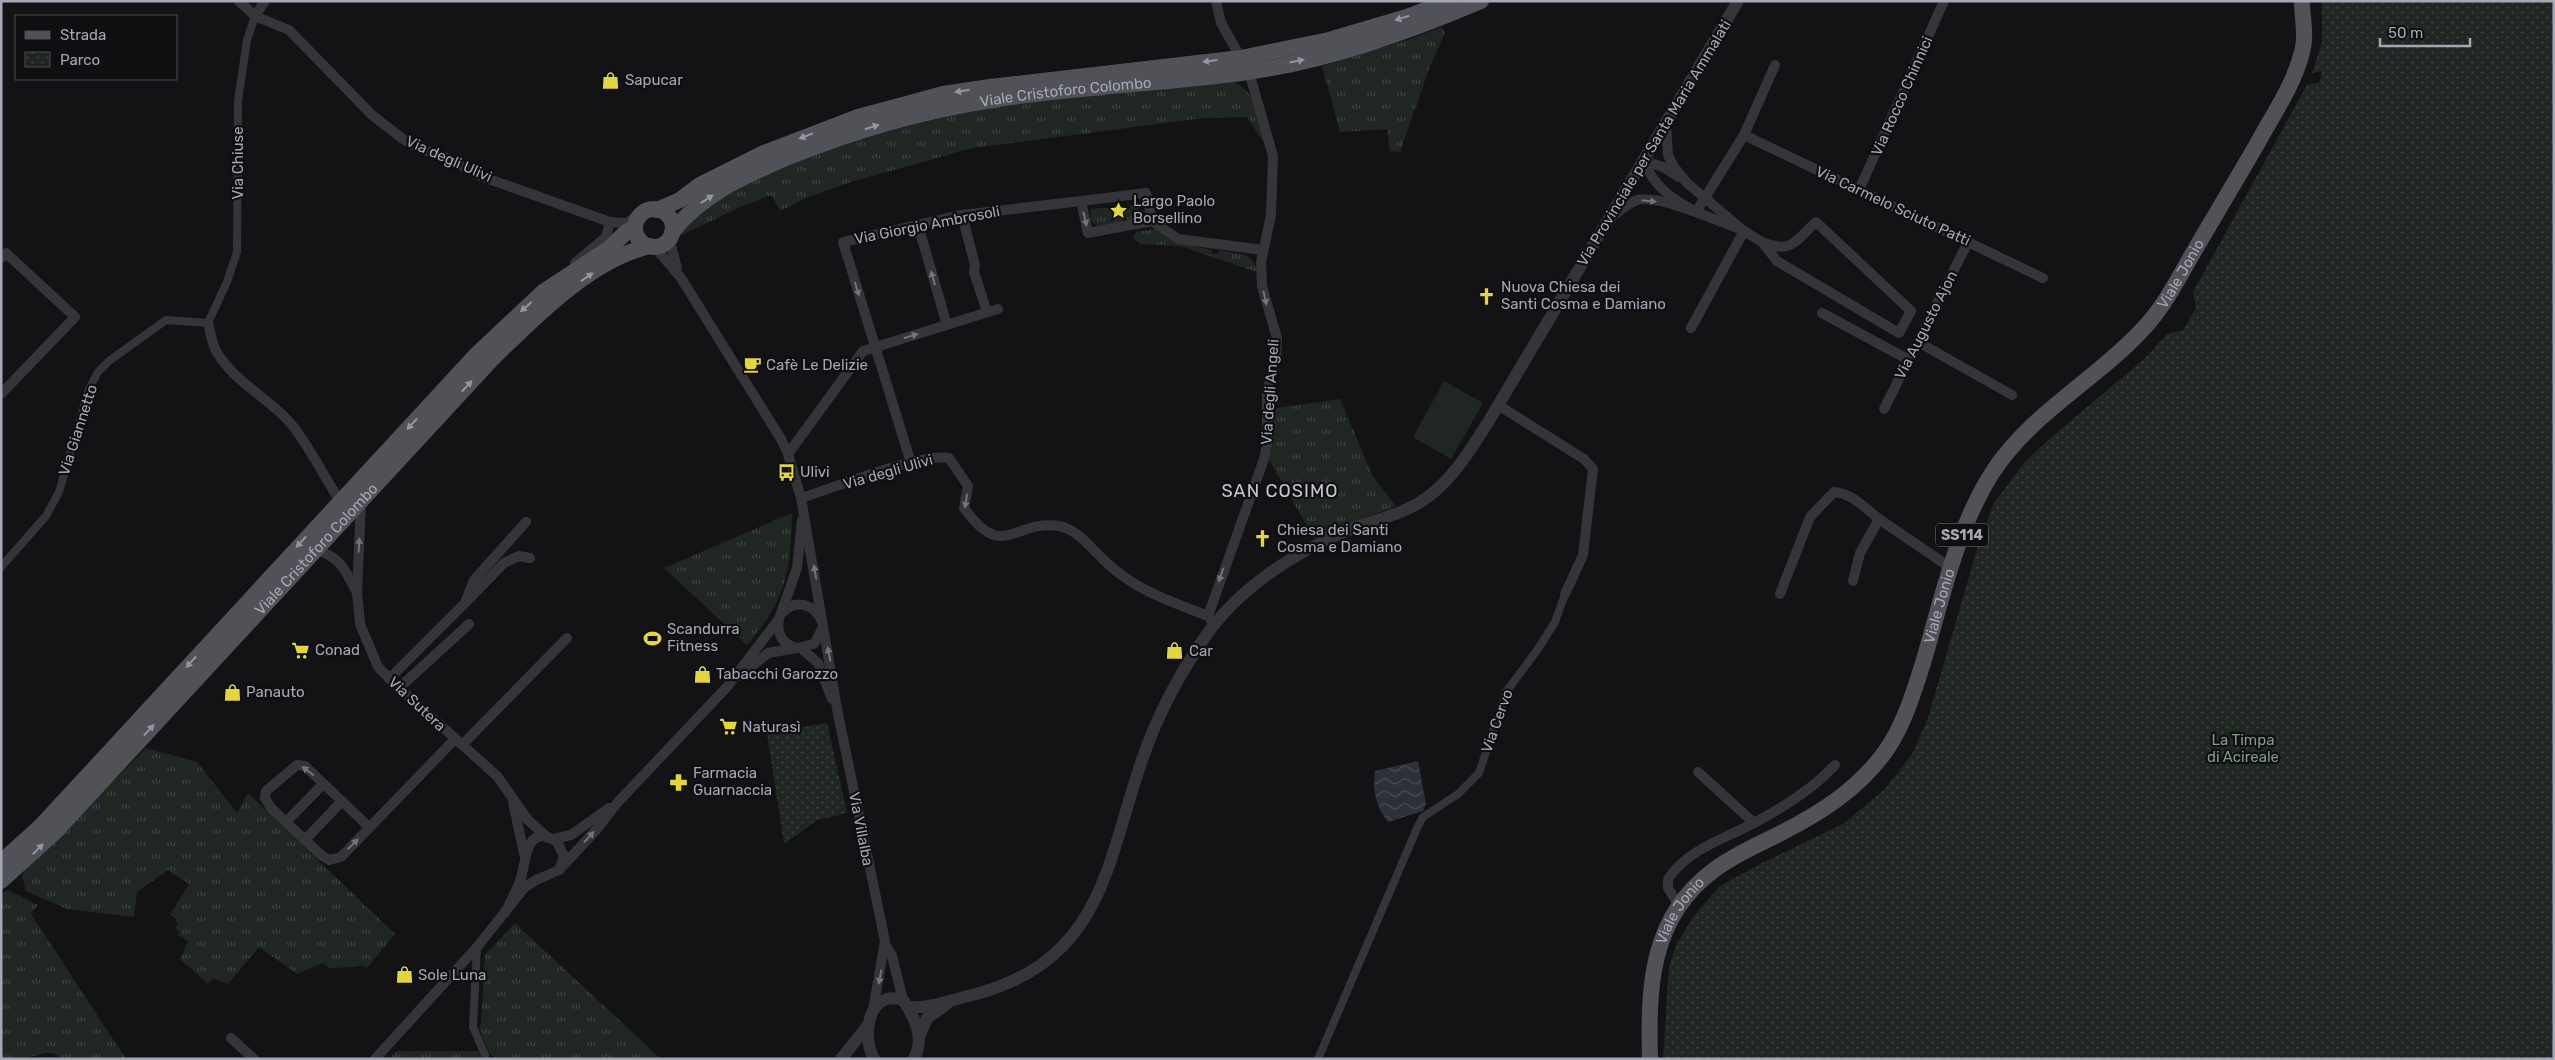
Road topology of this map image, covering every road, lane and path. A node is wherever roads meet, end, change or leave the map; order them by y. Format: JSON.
{"nodes":[{"id":1,"x":239,"y":1,"type":"edge"},
{"id":2,"x":265,"y":1,"type":"edge"},
{"id":3,"x":1216,"y":1,"type":"edge"},
{"id":4,"x":1448,"y":1,"type":"edge"},
{"id":5,"x":1481,"y":1,"type":"edge"},
{"id":6,"x":1738,"y":1,"type":"edge"},
{"id":7,"x":1944,"y":1,"type":"edge"},
{"id":8,"x":2302,"y":1,"type":"edge"},
{"id":9,"x":255,"y":16,"type":"junction"},
{"id":10,"x":1245,"y":65,"type":"junction"},
{"id":11,"x":1774,"y":65,"type":"dead end"},
{"id":12,"x":1666,"y":123,"type":"junction"},
{"id":13,"x":1744,"y":135,"type":"junction"},
{"id":14,"x":1644,"y":161,"type":"junction"},
{"id":15,"x":1688,"y":183,"type":"junction"},
{"id":16,"x":1859,"y":190,"type":"junction"},
{"id":17,"x":1705,"y":196,"type":"junction"},
{"id":18,"x":1076,"y":202,"type":"junction"},
{"id":19,"x":657,"y":210,"type":"junction"},
{"id":20,"x":1696,"y":212,"type":"junction"},
{"id":21,"x":962,"y":215,"type":"junction"},
{"id":22,"x":1152,"y":221,"type":"junction"},
{"id":23,"x":1607,"y":221,"type":"junction"},
{"id":24,"x":625,"y":224,"type":"junction"},
{"id":25,"x":918,"y":225,"type":"junction"},
{"id":26,"x":1744,"y":231,"type":"junction"},
{"id":27,"x":671,"y":235,"type":"junction"},
{"id":28,"x":1762,"y":242,"type":"junction"},
{"id":29,"x":1968,"y":242,"type":"junction"},
{"id":30,"x":652,"y":246,"type":"junction"},
{"id":31,"x":1263,"y":250,"type":"junction"},
{"id":32,"x":1,"y":258,"type":"edge"},
{"id":33,"x":681,"y":278,"type":"junction"},
{"id":34,"x":2043,"y":278,"type":"dead end"},
{"id":35,"x":998,"y":309,"type":"dead end"},
{"id":36,"x":987,"y":312,"type":"junction"},
{"id":37,"x":1822,"y":313,"type":"dead end"},
{"id":38,"x":208,"y":323,"type":"junction"},
{"id":39,"x":947,"y":325,"type":"junction"},
{"id":40,"x":1691,"y":328,"type":"dead end"},
{"id":41,"x":1918,"y":342,"type":"junction"},
{"id":42,"x":875,"y":346,"type":"junction"},
{"id":43,"x":1909,"y":360,"type":"junction"},
{"id":44,"x":1,"y":394,"type":"edge"},
{"id":45,"x":2012,"y":395,"type":"dead end"},
{"id":46,"x":1498,"y":404,"type":"junction"},
{"id":47,"x":1884,"y":408,"type":"dead end"},
{"id":48,"x":788,"y":454,"type":"junction"},
{"id":49,"x":911,"y":463,"type":"junction"},
{"id":50,"x":362,"y":498,"type":"junction"},
{"id":51,"x":801,"y":498,"type":"junction"},
{"id":52,"x":340,"y":501,"type":"junction"},
{"id":53,"x":803,"y":512,"type":"junction"},
{"id":54,"x":1878,"y":519,"type":"junction"},
{"id":55,"x":526,"y":522,"type":"dead end"},
{"id":56,"x":315,"y":549,"type":"junction"},
{"id":57,"x":530,"y":558,"type":"dead end"},
{"id":58,"x":1,"y":567,"type":"edge"},
{"id":59,"x":1951,"y":568,"type":"junction"},
{"id":60,"x":1853,"y":581,"type":"dead end"},
{"id":61,"x":357,"y":592,"type":"junction"},
{"id":62,"x":1565,"y":594,"type":"joint"},
{"id":63,"x":1780,"y":594,"type":"dead end"},
{"id":64,"x":465,"y":603,"type":"junction"},
{"id":65,"x":781,"y":616,"type":"junction"},
{"id":66,"x":1212,"y":620,"type":"junction"},
{"id":67,"x":469,"y":624,"type":"dead end"},
{"id":68,"x":822,"y":625,"type":"junction"},
{"id":69,"x":567,"y":638,"type":"dead end"},
{"id":70,"x":799,"y":648,"type":"junction"},
{"id":71,"x":389,"y":679,"type":"junction"},
{"id":72,"x":398,"y":688,"type":"junction"},
{"id":73,"x":726,"y":688,"type":"junction"},
{"id":74,"x":838,"y":714,"type":"junction"},
{"id":75,"x":459,"y":742,"type":"junction"},
{"id":76,"x":1835,"y":766,"type":"dead end"},
{"id":77,"x":1698,"y":772,"type":"dead end"},
{"id":78,"x":323,"y":784,"type":"junction"},
{"id":79,"x":511,"y":797,"type":"junction"},
{"id":80,"x":342,"y":801,"type":"junction"},
{"id":81,"x":618,"y":802,"type":"junction"},
{"id":82,"x":286,"y":822,"type":"junction"},
{"id":83,"x":1754,"y":823,"type":"junction"},
{"id":84,"x":370,"y":827,"type":"junction"},
{"id":85,"x":550,"y":838,"type":"junction"},
{"id":86,"x":305,"y":840,"type":"junction"},
{"id":87,"x":525,"y":857,"type":"junction"},
{"id":88,"x":1,"y":862,"type":"edge"},
{"id":89,"x":559,"y":870,"type":"junction"},
{"id":90,"x":544,"y":876,"type":"junction"},
{"id":91,"x":1,"y":881,"type":"edge"},
{"id":92,"x":1679,"y":906,"type":"junction"},
{"id":93,"x":505,"y":914,"type":"junction"},
{"id":94,"x":886,"y":944,"type":"junction"},
{"id":95,"x":477,"y":947,"type":"junction"},
{"id":96,"x":955,"y":999,"type":"junction"},
{"id":97,"x":906,"y":1004,"type":"junction"},
{"id":98,"x":872,"y":1015,"type":"junction"},
{"id":99,"x":232,"y":1038,"type":"dead end"},
{"id":100,"x":920,"y":1040,"type":"junction"},
{"id":101,"x":485,"y":1055,"type":"dead end"},
{"id":102,"x":254,"y":1059,"type":"edge"},
{"id":103,"x":375,"y":1059,"type":"edge"},
{"id":104,"x":841,"y":1059,"type":"edge"},
{"id":105,"x":874,"y":1059,"type":"edge"},
{"id":106,"x":914,"y":1059,"type":"edge"},
{"id":107,"x":920,"y":1059,"type":"edge"},
{"id":108,"x":1318,"y":1059,"type":"edge"},
{"id":109,"x":1650,"y":1059,"type":"edge"}],
"edges":[{"from":1,"to":9,"type":"street","name":"Via degli Ulivi"},
{"from":2,"to":9,"type":"street","name":"Via Chiuse"},
{"from":3,"to":10,"type":"street","name":"Via degli Angeli"},
{"from":4,"to":10,"type":"main road","name":"Viale Cristoforo Colombo","one_way":true},
{"from":10,"to":5,"type":"main road","name":"Viale Cristoforo Colombo","one_way":true},
{"from":6,"to":12,"type":"street","name":"Via Provinciale per Santa Maria Ammalati"},
{"from":7,"to":16,"type":"street","name":"Via Rocco Chinnici"},
{"from":8,"to":59,"type":"main road","name":"Viale Jonio","number":"SS114"},
{"from":9,"to":24,"type":"street","name":"Via degli Ulivi"},
{"from":9,"to":38,"type":"street","name":"Via Chiuse"},
{"from":10,"to":19,"type":"main road","name":"Viale Cristoforo Colombo","one_way":true},
{"from":27,"to":10,"type":"main road","name":"Viale Cristoforo Colombo","one_way":true},
{"from":10,"to":31,"type":"street","name":"Via degli Angeli"},
{"from":11,"to":13,"type":"street"},
{"from":12,"to":14,"type":"street","name":"Via Provinciale per Santa Maria Ammalati"},
{"from":12,"to":15,"type":"street"},
{"from":13,"to":16,"type":"street","name":"Via Carmelo Sciuto Patti"},
{"from":13,"to":17,"type":"street"},
{"from":14,"to":15,"type":"street"},
{"from":14,"to":20,"type":"street"},
{"from":14,"to":23,"type":"street","name":"Via Provinciale per Santa Maria Ammalati"},
{"from":15,"to":17,"type":"street"},
{"from":16,"to":29,"type":"street","name":"Via Carmelo Sciuto Patti"},
{"from":17,"to":20,"type":"street"},
{"from":17,"to":26,"type":"street"},
{"from":18,"to":21,"type":"street","name":"Via Giorgio Ambrosoli"},
{"from":18,"to":22,"type":"street","one_way":true},
{"from":18,"to":22,"type":"street","name":"Via Giorgio Ambrosoli"},
{"from":19,"to":24,"type":"main road"},
{"from":19,"to":27,"type":"main road"},
{"from":23,"to":20,"type":"street","one_way":true},
{"from":20,"to":26,"type":"street"},
{"from":21,"to":25,"type":"street","name":"Via Giorgio Ambrosoli"},
{"from":21,"to":36,"type":"street"},
{"from":22,"to":31,"type":"street"},
{"from":23,"to":46,"type":"street","name":"Via Provinciale per Santa Maria Ammalati"},
{"from":24,"to":30,"type":"main road"},
{"from":24,"to":52,"type":"main road","name":"Viale Cristoforo Colombo","one_way":true},
{"from":39,"to":25,"type":"street","one_way":true},
{"from":25,"to":42,"type":"street","name":"Via Giorgio Ambrosoli","one_way":true},
{"from":26,"to":28,"type":"street"},
{"from":26,"to":40,"type":"street"},
{"from":27,"to":30,"type":"main road"},
{"from":27,"to":33,"type":"street"},
{"from":28,"to":28,"type":"street"},
{"from":29,"to":34,"type":"street","name":"Via Carmelo Sciuto Patti"},
{"from":29,"to":41,"type":"street","name":"Via Augusto Ajon"},
{"from":30,"to":33,"type":"street"},
{"from":50,"to":30,"type":"main road","name":"Viale Cristoforo Colombo","one_way":true},
{"from":31,"to":66,"type":"street","name":"Via degli Angeli","one_way":true},
{"from":32,"to":44,"type":"street"},
{"from":33,"to":48,"type":"street"},
{"from":35,"to":36,"type":"street"},
{"from":36,"to":39,"type":"street"},
{"from":37,"to":43,"type":"street"},
{"from":38,"to":52,"type":"street"},
{"from":38,"to":58,"type":"street","name":"Via Giannetto"},
{"from":42,"to":39,"type":"street","one_way":true},
{"from":41,"to":43,"type":"street","name":"Via Augusto Ajon"},
{"from":41,"to":45,"type":"street"},
{"from":42,"to":48,"type":"street"},
{"from":42,"to":49,"type":"street"},
{"from":43,"to":47,"type":"street","name":"Via Augusto Ajon"},
{"from":46,"to":62,"type":"street","name":"Via Cervo"},
{"from":46,"to":66,"type":"street","name":"Via Provinciale per Santa Maria Ammalati"},
{"from":48,"to":51,"type":"street"},
{"from":49,"to":51,"type":"street","name":"Via degli Ulivi"},
{"from":49,"to":66,"type":"street","name":"Via degli Ulivi","one_way":true},
{"from":50,"to":56,"type":"main road","name":"Viale Cristoforo Colombo"},
{"from":61,"to":50,"type":"street","one_way":true},
{"from":51,"to":53,"type":"street"},
{"from":52,"to":88,"type":"main road","name":"Viale Cristoforo Colombo","one_way":true},
{"from":53,"to":65,"type":"street"},
{"from":68,"to":53,"type":"street","one_way":true},
{"from":54,"to":59,"type":"street"},
{"from":54,"to":60,"type":"street"},
{"from":54,"to":63,"type":"street"},
{"from":55,"to":64,"type":"street"},
{"from":56,"to":61,"type":"street"},
{"from":91,"to":56,"type":"main road","name":"Viale Cristoforo Colombo","one_way":true},
{"from":57,"to":64,"type":"street"},
{"from":59,"to":92,"type":"main road","name":"Viale Jonio","number":"SS114"},
{"from":61,"to":71,"type":"street","name":"Via Sutera"},
{"from":62,"to":108,"type":"street","name":"Via Cervo"},
{"from":64,"to":71,"type":"street"},
{"from":65,"to":68,"type":"street"},
{"from":65,"to":70,"type":"street"},
{"from":65,"to":73,"type":"street"},
{"from":66,"to":96,"type":"street","name":"Via Provinciale per Santa Maria Ammalati"},
{"from":67,"to":72,"type":"street"},
{"from":68,"to":70,"type":"street"},
{"from":74,"to":68,"type":"street","one_way":true},
{"from":69,"to":75,"type":"street"},
{"from":70,"to":73,"type":"street"},
{"from":70,"to":74,"type":"street"},
{"from":71,"to":72,"type":"street","name":"Via Sutera"},
{"from":72,"to":75,"type":"street","name":"Via Sutera"},
{"from":73,"to":81,"type":"street"},
{"from":74,"to":94,"type":"street","name":"Via Villalba"},
{"from":75,"to":79,"type":"street","name":"Via Sutera"},
{"from":75,"to":84,"type":"street"},
{"from":76,"to":83,"type":"street"},
{"from":77,"to":83,"type":"street"},
{"from":78,"to":80,"type":"street"},
{"from":78,"to":82,"type":"street"},
{"from":78,"to":82,"type":"street","one_way":true},
{"from":79,"to":85,"type":"street","name":"Via Sutera"},
{"from":79,"to":87,"type":"street"},
{"from":80,"to":84,"type":"street"},
{"from":80,"to":86,"type":"street"},
{"from":81,"to":85,"type":"street"},
{"from":89,"to":81,"type":"street","one_way":true},
{"from":82,"to":86,"type":"street"},
{"from":83,"to":92,"type":"street"},
{"from":86,"to":84,"type":"street","one_way":true},
{"from":85,"to":87,"type":"street"},
{"from":85,"to":89,"type":"street"},
{"from":87,"to":90,"type":"street"},
{"from":87,"to":93,"type":"street"},
{"from":89,"to":90,"type":"street"},
{"from":90,"to":93,"type":"street"},
{"from":92,"to":109,"type":"main road","name":"Viale Jonio","number":"SS114"},
{"from":93,"to":95,"type":"street"},
{"from":94,"to":97,"type":"street"},
{"from":94,"to":98,"type":"street","one_way":true},
{"from":95,"to":101,"type":"street"},
{"from":95,"to":103,"type":"street"},
{"from":96,"to":97,"type":"street","name":"Via Provinciale per Santa Maria Ammalati"},
{"from":96,"to":100,"type":"street"},
{"from":97,"to":98,"type":"street","name":"Via Provinciale per Santa Maria Ammalati"},
{"from":97,"to":100,"type":"street"},
{"from":98,"to":104,"type":"street"},
{"from":98,"to":105,"type":"street"},
{"from":99,"to":102,"type":"street"},
{"from":100,"to":106,"type":"street"},
{"from":100,"to":107,"type":"street"}]}
